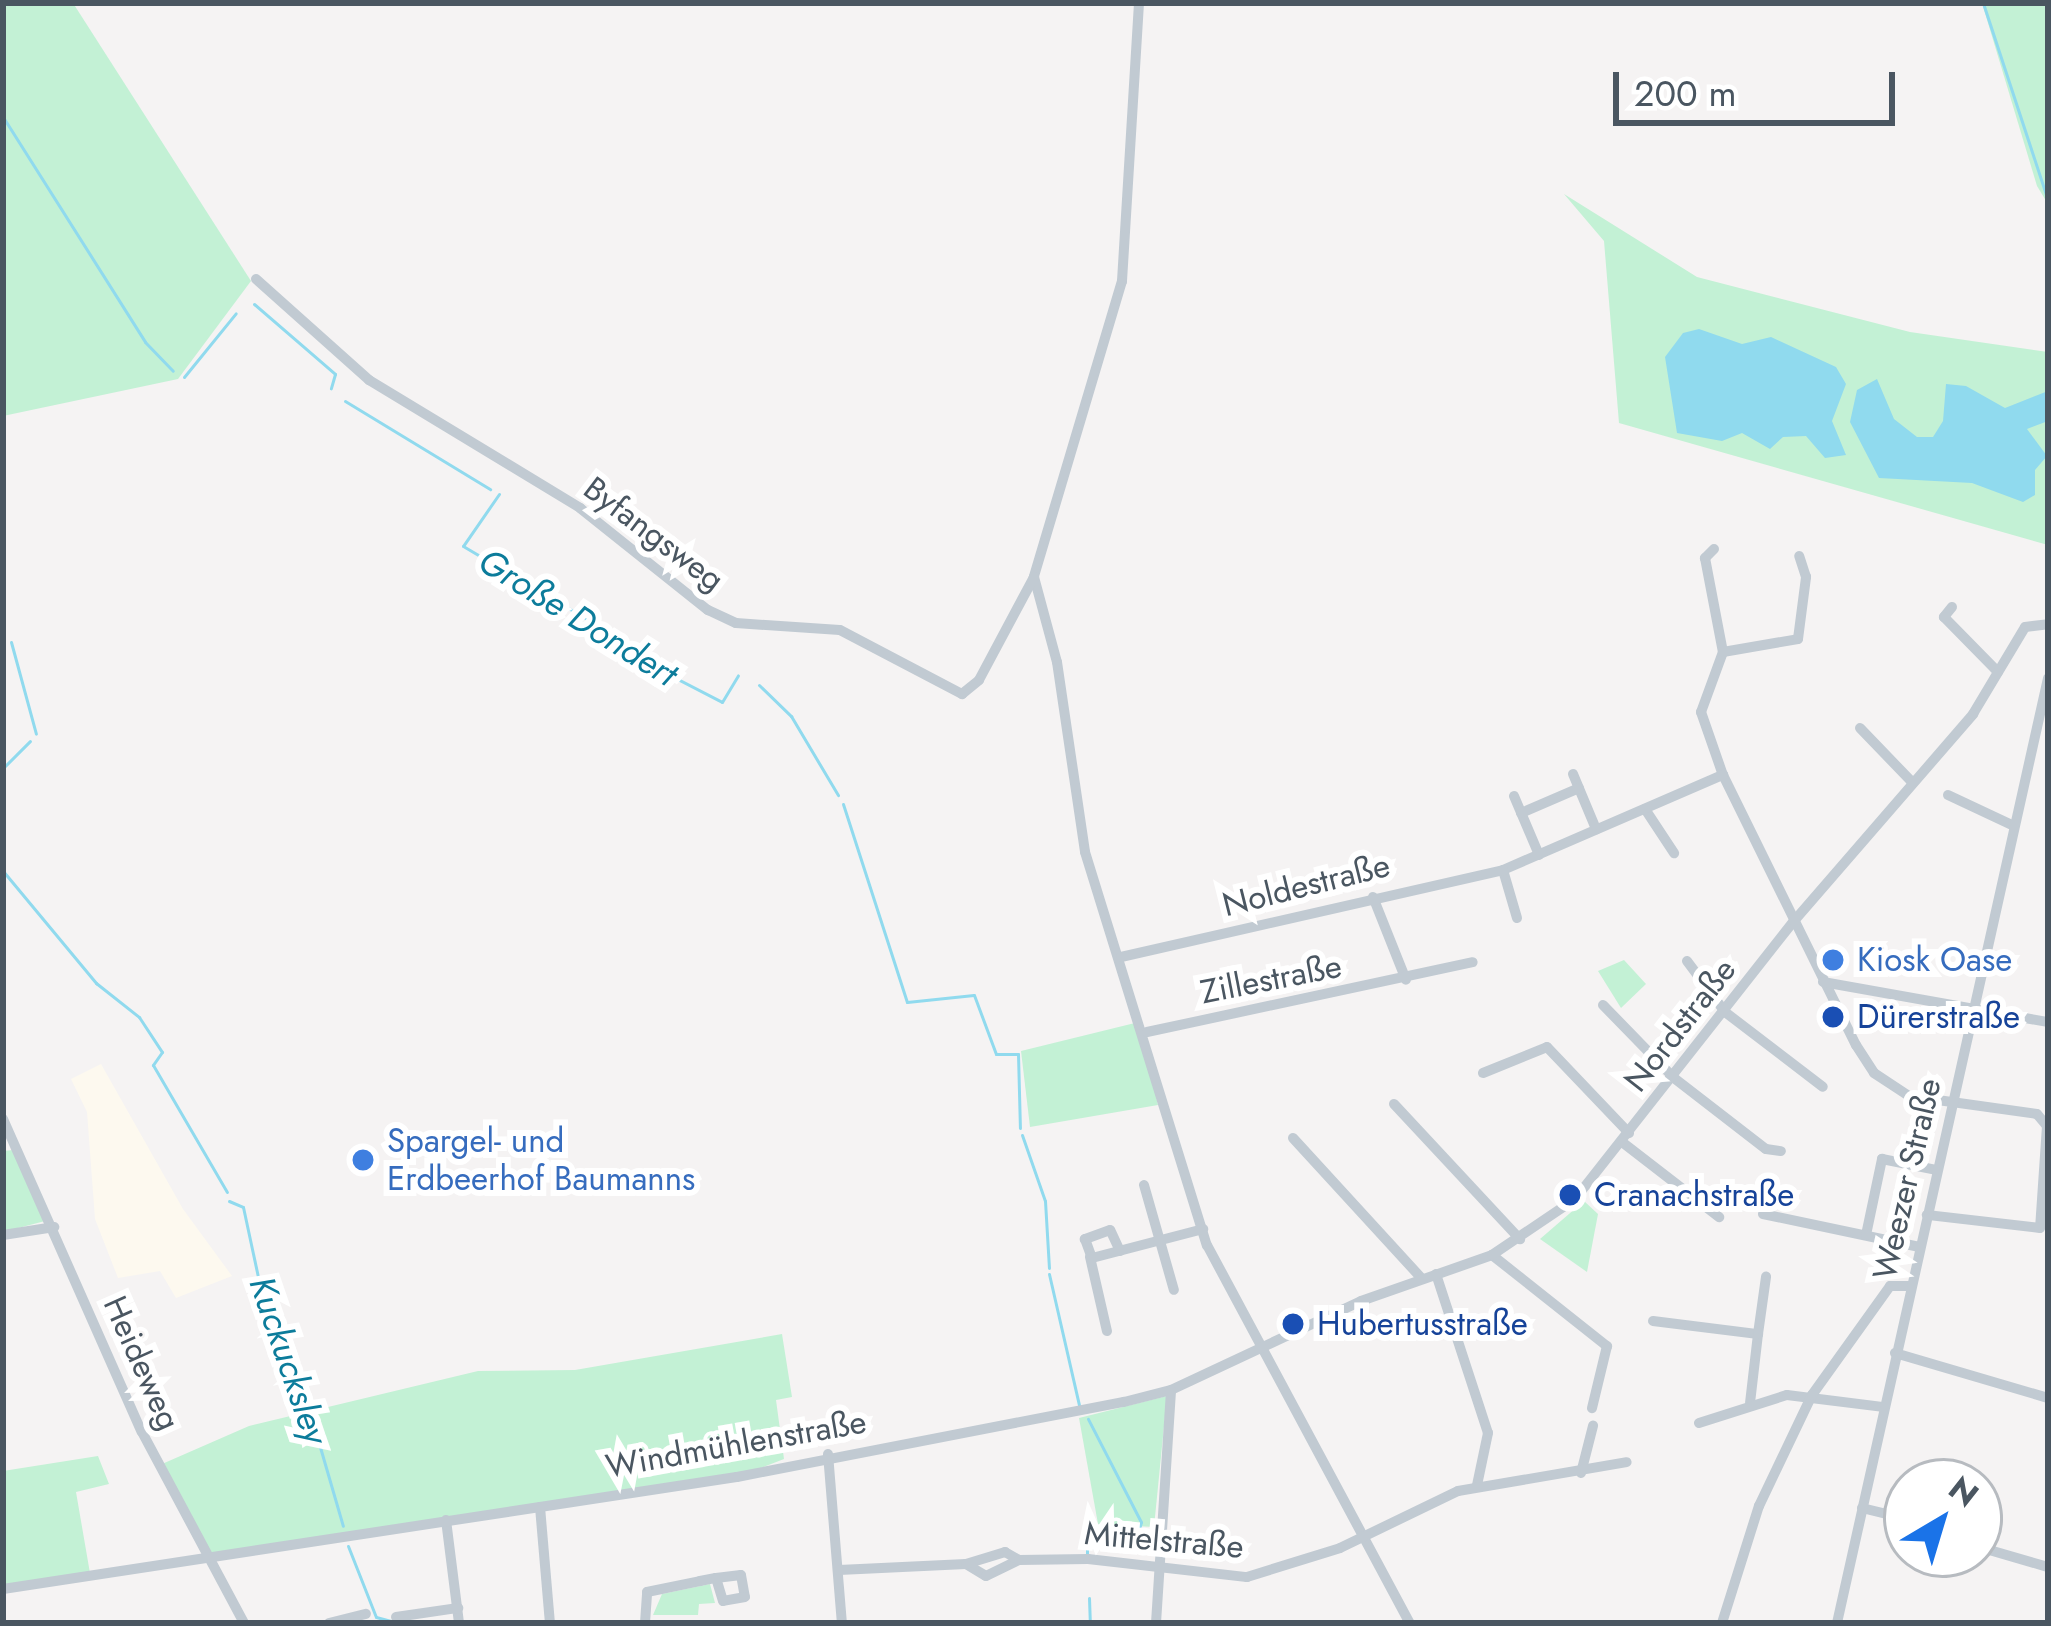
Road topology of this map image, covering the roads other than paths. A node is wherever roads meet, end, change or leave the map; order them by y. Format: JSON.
{"nodes":[{"id":1,"x":1139,"y":3,"type":"edge"},
{"id":2,"x":256,"y":279,"type":"dead end"},
{"id":3,"x":1714,"y":549,"type":"dead end"},
{"id":4,"x":1799,"y":556,"type":"dead end"},
{"id":5,"x":1034,"y":578,"type":"junction"},
{"id":6,"x":1039,"y":600,"type":"junction"},
{"id":7,"x":1016,"y":602,"type":"junction"},
{"id":8,"x":1952,"y":607,"type":"dead end"},
{"id":9,"x":2048,"y":624,"type":"edge"},
{"id":10,"x":1723,"y":652,"type":"junction"},
{"id":11,"x":1998,"y":672,"type":"junction"},
{"id":12,"x":2048,"y":678,"type":"edge"},
{"id":13,"x":1860,"y":728,"type":"dead end"},
{"id":14,"x":1573,"y":774,"type":"dead end"},
{"id":15,"x":1724,"y":775,"type":"junction"},
{"id":16,"x":1913,"y":783,"type":"junction"},
{"id":17,"x":1579,"y":788,"type":"junction"},
{"id":18,"x":1948,"y":795,"type":"dead end"},
{"id":19,"x":1514,"y":796,"type":"dead end"},
{"id":20,"x":1645,"y":809,"type":"junction"},
{"id":21,"x":1522,"y":813,"type":"junction"},
{"id":22,"x":2014,"y":826,"type":"junction"},
{"id":23,"x":1596,"y":830,"type":"junction"},
{"id":24,"x":1674,"y":853,"type":"dead end"},
{"id":25,"x":1539,"y":855,"type":"junction"},
{"id":26,"x":1503,"y":870,"type":"junction"},
{"id":27,"x":1373,"y":897,"type":"junction"},
{"id":28,"x":1517,"y":918,"type":"dead end"},
{"id":29,"x":1794,"y":921,"type":"junction"},
{"id":30,"x":1121,"y":957,"type":"junction"},
{"id":31,"x":1688,"y":961,"type":"dead end"},
{"id":32,"x":1474,"y":962,"type":"dead end"},
{"id":33,"x":1406,"y":980,"type":"junction"},
{"id":34,"x":1823,"y":982,"type":"junction"},
{"id":35,"x":1603,"y":1005,"type":"dead end"},
{"id":36,"x":1972,"y":1010,"type":"junction"},
{"id":37,"x":1725,"y":1012,"type":"junction"},
{"id":38,"x":2048,"y":1022,"type":"edge"},
{"id":39,"x":1147,"y":1032,"type":"junction"},
{"id":40,"x":1483,"y":1073,"type":"dead end"},
{"id":41,"x":1674,"y":1078,"type":"junction"},
{"id":42,"x":1823,"y":1087,"type":"dead end"},
{"id":43,"x":1394,"y":1104,"type":"dead end"},
{"id":44,"x":1952,"y":1104,"type":"junction"},
{"id":45,"x":3,"y":1119,"type":"edge"},
{"id":46,"x":1293,"y":1138,"type":"dead end"},
{"id":47,"x":1626,"y":1138,"type":"junction"},
{"id":48,"x":1781,"y":1151,"type":"dead end"},
{"id":49,"x":1936,"y":1170,"type":"junction"},
{"id":50,"x":1144,"y":1185,"type":"dead end"},
{"id":51,"x":1763,"y":1214,"type":"dead end"},
{"id":52,"x":1927,"y":1215,"type":"junction"},
{"id":53,"x":1719,"y":1217,"type":"dead end"},
{"id":54,"x":54,"y":1227,"type":"junction"},
{"id":55,"x":1203,"y":1229,"type":"junction"},
{"id":56,"x":3,"y":1235,"type":"edge"},
{"id":57,"x":1866,"y":1235,"type":"junction"},
{"id":58,"x":1160,"y":1239,"type":"junction"},
{"id":59,"x":1520,"y":1239,"type":"junction"},
{"id":60,"x":1920,"y":1247,"type":"junction"},
{"id":61,"x":1120,"y":1250,"type":"junction"},
{"id":62,"x":1492,"y":1255,"type":"junction"},
{"id":63,"x":1090,"y":1257,"type":"junction"},
{"id":64,"x":1436,"y":1274,"type":"junction"},
{"id":65,"x":1766,"y":1277,"type":"dead end"},
{"id":66,"x":1422,"y":1279,"type":"junction"},
{"id":67,"x":1911,"y":1286,"type":"junction"},
{"id":68,"x":1174,"y":1290,"type":"dead end"},
{"id":69,"x":1653,"y":1321,"type":"dead end"},
{"id":70,"x":1107,"y":1331,"type":"dead end"},
{"id":71,"x":1758,"y":1334,"type":"junction"},
{"id":72,"x":1261,"y":1345,"type":"junction"},
{"id":73,"x":1895,"y":1353,"type":"junction"},
{"id":74,"x":1171,"y":1390,"type":"junction"},
{"id":75,"x":1812,"y":1395,"type":"junction"},
{"id":76,"x":2048,"y":1398,"type":"edge"},
{"id":77,"x":1750,"y":1403,"type":"junction"},
{"id":78,"x":1884,"y":1407,"type":"junction"},
{"id":79,"x":1592,"y":1408,"type":"dead end"},
{"id":80,"x":1699,"y":1424,"type":"dead end"},
{"id":81,"x":1592,"y":1426,"type":"dead end"},
{"id":82,"x":828,"y":1454,"type":"junction"},
{"id":83,"x":1627,"y":1462,"type":"dead end"},
{"id":84,"x":1581,"y":1473,"type":"junction"},
{"id":85,"x":1477,"y":1485,"type":"junction"},
{"id":86,"x":540,"y":1507,"type":"junction"},
{"id":87,"x":1862,"y":1508,"type":"junction"},
{"id":88,"x":1883,"y":1513,"type":"edge"},
{"id":89,"x":446,"y":1520,"type":"junction"},
{"id":90,"x":1368,"y":1534,"type":"junction"},
{"id":91,"x":2003,"y":1554,"type":"edge"},
{"id":92,"x":1019,"y":1560,"type":"junction"},
{"id":93,"x":210,"y":1563,"type":"junction"},
{"id":94,"x":966,"y":1564,"type":"junction"},
{"id":95,"x":2048,"y":1567,"type":"edge"},
{"id":96,"x":1158,"y":1568,"type":"junction"},
{"id":97,"x":839,"y":1570,"type":"junction"},
{"id":98,"x":716,"y":1578,"type":"dead end"},
{"id":99,"x":3,"y":1589,"type":"edge"},
{"id":100,"x":458,"y":1608,"type":"junction"},
{"id":101,"x":366,"y":1615,"type":"dead end"},
{"id":102,"x":397,"y":1617,"type":"dead end"},
{"id":103,"x":244,"y":1623,"type":"edge"},
{"id":104,"x":329,"y":1623,"type":"edge"},
{"id":105,"x":459,"y":1623,"type":"edge"},
{"id":106,"x":550,"y":1623,"type":"edge"},
{"id":107,"x":645,"y":1623,"type":"edge"},
{"id":108,"x":842,"y":1623,"type":"edge"},
{"id":109,"x":1156,"y":1623,"type":"edge"},
{"id":110,"x":1410,"y":1623,"type":"edge"},
{"id":111,"x":1722,"y":1623,"type":"edge"},
{"id":112,"x":1837,"y":1623,"type":"edge"}],
"edges":[{"from":1,"to":5,"type":"street"},
{"from":2,"to":7,"type":"street","name":"Byfangsweg"},
{"from":3,"to":10,"type":"street"},
{"from":4,"to":10,"type":"street"},
{"from":5,"to":6,"type":"street"},
{"from":5,"to":7,"type":"street","name":"Byfangsweg"},
{"from":6,"to":7,"type":"street"},
{"from":6,"to":30,"type":"street"},
{"from":8,"to":11,"type":"street"},
{"from":9,"to":11,"type":"street","name":"Nordstraße"},
{"from":10,"to":15,"type":"street"},
{"from":11,"to":16,"type":"street","name":"Nordstraße"},
{"from":12,"to":22,"type":"street","name":"Weezer Straße"},
{"from":13,"to":16,"type":"street"},
{"from":14,"to":17,"type":"street"},
{"from":15,"to":20,"type":"street","name":"Noldestraße"},
{"from":15,"to":29,"type":"street"},
{"from":16,"to":29,"type":"street","name":"Nordstraße"},
{"from":17,"to":21,"type":"street"},
{"from":17,"to":23,"type":"street"},
{"from":18,"to":22,"type":"street"},
{"from":19,"to":21,"type":"street"},
{"from":20,"to":23,"type":"street","name":"Noldestraße"},
{"from":20,"to":24,"type":"street"},
{"from":21,"to":25,"type":"street"},
{"from":22,"to":36,"type":"street","name":"Weezer Straße"},
{"from":23,"to":25,"type":"street","name":"Noldestraße"},
{"from":25,"to":26,"type":"street","name":"Noldestraße"},
{"from":26,"to":27,"type":"street","name":"Noldestraße"},
{"from":26,"to":28,"type":"street"},
{"from":27,"to":30,"type":"street","name":"Noldestraße"},
{"from":27,"to":33,"type":"street"},
{"from":29,"to":34,"type":"street"},
{"from":29,"to":37,"type":"street","name":"Nordstraße"},
{"from":30,"to":39,"type":"street"},
{"from":31,"to":37,"type":"street"},
{"from":32,"to":33,"type":"street","name":"Zillestraße"},
{"from":33,"to":39,"type":"street","name":"Zillestraße"},
{"from":34,"to":36,"type":"street"},
{"from":34,"to":44,"type":"street"},
{"from":35,"to":41,"type":"street"},
{"from":36,"to":38,"type":"street"},
{"from":36,"to":44,"type":"street","name":"Weezer Straße"},
{"from":37,"to":41,"type":"street","name":"Nordstraße"},
{"from":37,"to":42,"type":"street"},
{"from":39,"to":55,"type":"street"},
{"from":40,"to":47,"type":"street"},
{"from":41,"to":47,"type":"street","name":"Nordstraße"},
{"from":41,"to":48,"type":"street"},
{"from":43,"to":59,"type":"street"},
{"from":44,"to":49,"type":"street","name":"Weezer Straße"},
{"from":44,"to":52,"type":"street"},
{"from":45,"to":54,"type":"street","name":"Heideweg"},
{"from":46,"to":66,"type":"street"},
{"from":47,"to":53,"type":"street"},
{"from":47,"to":59,"type":"street","name":"Nordstraße"},
{"from":49,"to":52,"type":"street","name":"Weezer Straße"},
{"from":49,"to":57,"type":"street"},
{"from":50,"to":58,"type":"street"},
{"from":51,"to":57,"type":"street"},
{"from":52,"to":60,"type":"street","name":"Weezer Straße"},
{"from":54,"to":56,"type":"street"},
{"from":54,"to":93,"type":"street","name":"Heideweg"},
{"from":55,"to":58,"type":"street"},
{"from":55,"to":72,"type":"street"},
{"from":57,"to":60,"type":"street"},
{"from":58,"to":61,"type":"street"},
{"from":58,"to":68,"type":"street"},
{"from":59,"to":62,"type":"street","name":"Nordstraße"},
{"from":60,"to":67,"type":"street","name":"Weezer Straße"},
{"from":61,"to":63,"type":"street"},
{"from":61,"to":63,"type":"street"},
{"from":62,"to":64,"type":"street","name":"Nordstraße"},
{"from":62,"to":79,"type":"street"},
{"from":63,"to":70,"type":"street"},
{"from":64,"to":66,"type":"street","name":"Nordstraße"},
{"from":64,"to":85,"type":"street"},
{"from":65,"to":71,"type":"street"},
{"from":66,"to":72,"type":"street","name":"Nordstraße"},
{"from":67,"to":73,"type":"street","name":"Weezer Straße"},
{"from":67,"to":75,"type":"street"},
{"from":69,"to":71,"type":"street"},
{"from":71,"to":77,"type":"street"},
{"from":72,"to":74,"type":"street","name":"Windmühlenstraße"},
{"from":72,"to":90,"type":"street"},
{"from":73,"to":76,"type":"street"},
{"from":73,"to":78,"type":"street","name":"Weezer Straße"},
{"from":74,"to":82,"type":"street","name":"Windmühlenstraße"},
{"from":74,"to":96,"type":"street"},
{"from":75,"to":77,"type":"street"},
{"from":75,"to":78,"type":"street"},
{"from":75,"to":111,"type":"street"},
{"from":77,"to":80,"type":"street"},
{"from":78,"to":87,"type":"street","name":"Weezer Straße"},
{"from":81,"to":84,"type":"street"},
{"from":82,"to":86,"type":"street","name":"Windmühlenstraße"},
{"from":82,"to":97,"type":"street"},
{"from":83,"to":84,"type":"street","name":"Mittelstraße"},
{"from":84,"to":85,"type":"street","name":"Mittelstraße"},
{"from":85,"to":90,"type":"street","name":"Mittelstraße"},
{"from":86,"to":89,"type":"street","name":"Windmühlenstraße"},
{"from":86,"to":106,"type":"street"},
{"from":87,"to":88,"type":"street"},
{"from":87,"to":112,"type":"street","name":"Weezer Straße"},
{"from":89,"to":93,"type":"street","name":"Windmühlenstraße"},
{"from":89,"to":100,"type":"street"},
{"from":90,"to":96,"type":"street","name":"Mittelstraße"},
{"from":90,"to":110,"type":"street"},
{"from":91,"to":95,"type":"street"},
{"from":92,"to":94,"type":"street","name":"Mittelstraße"},
{"from":92,"to":94,"type":"street","name":"Mittelstraße"},
{"from":92,"to":96,"type":"street","name":"Mittelstraße"},
{"from":93,"to":99,"type":"street","name":"Windmühlenstraße"},
{"from":93,"to":103,"type":"street","name":"Heideweg"},
{"from":94,"to":97,"type":"street","name":"Mittelstraße"},
{"from":96,"to":109,"type":"street"},
{"from":97,"to":108,"type":"street"},
{"from":98,"to":107,"type":"street"},
{"from":100,"to":102,"type":"street"},
{"from":100,"to":105,"type":"street"},
{"from":101,"to":104,"type":"street"}]}
